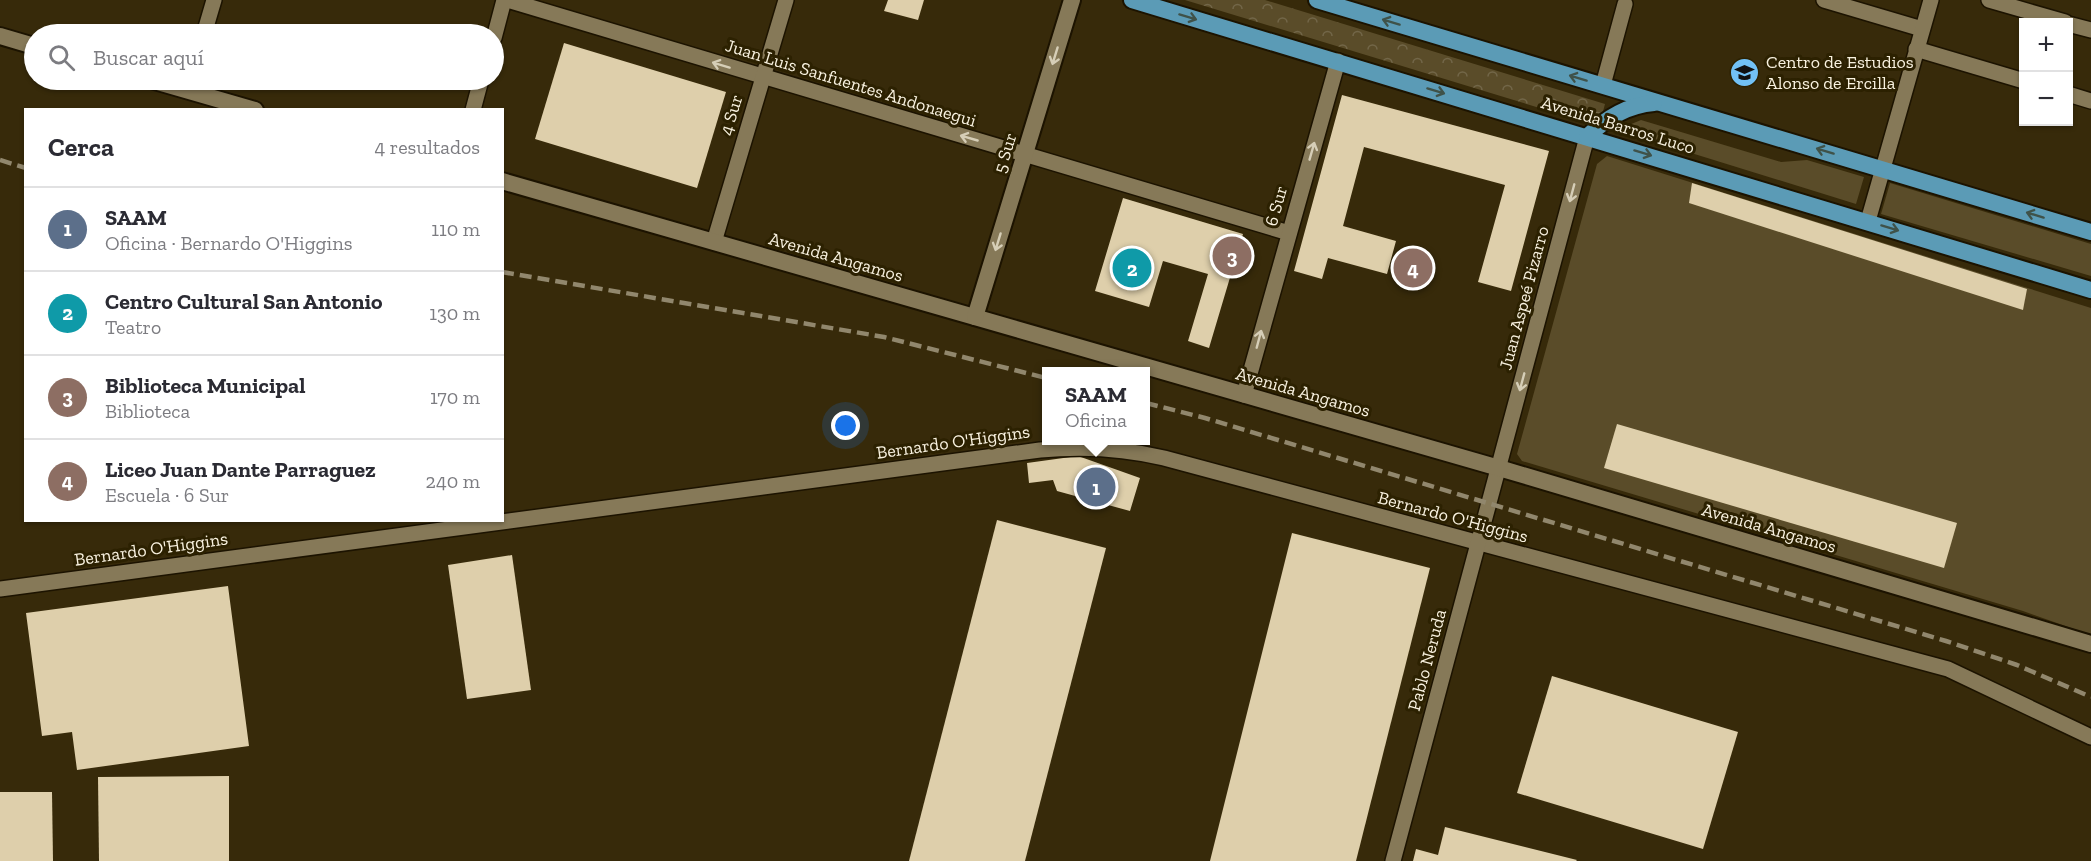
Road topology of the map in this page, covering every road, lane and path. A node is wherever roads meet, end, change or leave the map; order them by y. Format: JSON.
{"nodes":[{"id":1,"x":214,"y":0,"type":"edge"},
{"id":2,"x":506,"y":0,"type":"edge"},
{"id":3,"x":786,"y":0,"type":"edge"},
{"id":4,"x":1072,"y":0,"type":"edge"},
{"id":5,"x":1132,"y":0,"type":"edge"},
{"id":6,"x":1317,"y":0,"type":"edge"},
{"id":7,"x":1824,"y":0,"type":"edge"},
{"id":8,"x":1931,"y":0,"type":"edge"},
{"id":9,"x":1989,"y":0,"type":"edge"},
{"id":10,"x":1625,"y":4,"type":"dead end"},
{"id":11,"x":2050,"y":18,"type":"edge"},
{"id":12,"x":207,"y":24,"type":"edge"},
{"id":13,"x":498,"y":24,"type":"edge"},
{"id":14,"x":2073,"y":25,"type":"edge"},
{"id":15,"x":1922,"y":29,"type":"junction"},
{"id":16,"x":2091,"y":30,"type":"edge"},
{"id":17,"x":0,"y":36,"type":"edge"},
{"id":18,"x":24,"y":43,"type":"edge"},
{"id":19,"x":1917,"y":49,"type":"junction"},
{"id":20,"x":1338,"y":62,"type":"junction"},
{"id":21,"x":763,"y":78,"type":"junction"},
{"id":22,"x":2019,"y":80,"type":"edge"},
{"id":23,"x":1603,"y":85,"type":"junction"},
{"id":24,"x":201,"y":90,"type":"edge"},
{"id":25,"x":478,"y":90,"type":"edge"},
{"id":26,"x":2073,"y":95,"type":"edge"},
{"id":27,"x":2091,"y":100,"type":"edge"},
{"id":28,"x":1661,"y":103,"type":"junction"},
{"id":29,"x":250,"y":108,"type":"edge"},
{"id":30,"x":474,"y":108,"type":"edge"},
{"id":31,"x":1587,"y":137,"type":"junction"},
{"id":32,"x":1025,"y":155,"type":"junction"},
{"id":33,"x":1881,"y":168,"type":"junction"},
{"id":34,"x":504,"y":182,"type":"edge"},
{"id":35,"x":1868,"y":221,"type":"junction"},
{"id":36,"x":2091,"y":232,"type":"edge"},
{"id":37,"x":1289,"y":233,"type":"junction"},
{"id":38,"x":714,"y":242,"type":"junction"},
{"id":39,"x":2091,"y":290,"type":"edge"},
{"id":40,"x":975,"y":317,"type":"junction"},
{"id":41,"x":1147,"y":367,"type":"edge"},
{"id":42,"x":1150,"y":368,"type":"edge"},
{"id":43,"x":1244,"y":395,"type":"junction"},
{"id":44,"x":1498,"y":468,"type":"junction"},
{"id":45,"x":503,"y":522,"type":"edge"},
{"id":46,"x":504,"y":522,"type":"edge"},
{"id":47,"x":1478,"y":544,"type":"junction"},
{"id":48,"x":0,"y":589,"type":"edge"},
{"id":49,"x":2091,"y":644,"type":"edge"},
{"id":50,"x":2091,"y":737,"type":"edge"},
{"id":51,"x":1393,"y":861,"type":"edge"}],
"edges":[{"from":1,"to":12,"type":"street"},
{"from":2,"to":13,"type":"street"},
{"from":21,"to":2,"type":"street","name":"Juan Luis Sanfuentes Andonaegui","one_way":true},
{"from":3,"to":21,"type":"street","name":"4 Sur"},
{"from":4,"to":32,"type":"street","name":"5 Sur","one_way":true},
{"from":5,"to":20,"type":"main road","name":"Avenida Barros Luco","one_way":true},
{"from":23,"to":6,"type":"main road","name":"Avenida Barros Luco","one_way":true},
{"from":7,"to":15,"type":"street"},
{"from":8,"to":15,"type":"street"},
{"from":9,"to":11,"type":"street"},
{"from":10,"to":23,"type":"street"},
{"from":14,"to":16,"type":"street"},
{"from":15,"to":19,"type":"street"},
{"from":17,"to":18,"type":"street"},
{"from":19,"to":22,"type":"street"},
{"from":19,"to":33,"type":"street"},
{"from":20,"to":31,"type":"main road","name":"Avenida Barros Luco","one_way":true},
{"from":37,"to":20,"type":"street","name":"6 Sur","one_way":true},
{"from":32,"to":21,"type":"street","name":"Juan Luis Sanfuentes Andonaegui","one_way":true},
{"from":21,"to":38,"type":"street","name":"4 Sur"},
{"from":23,"to":28,"type":"main road","name":"Avenida Barros Luco"},
{"from":24,"to":29,"type":"street"},
{"from":25,"to":30,"type":"street"},
{"from":26,"to":27,"type":"street"},
{"from":28,"to":31,"type":"main road"},
{"from":33,"to":28,"type":"main road","name":"Avenida Barros Luco","one_way":true},
{"from":31,"to":35,"type":"main road","name":"Avenida Barros Luco","one_way":true},
{"from":31,"to":44,"type":"street","name":"Juan Aspeé Pizarro","one_way":true},
{"from":32,"to":37,"type":"street","name":"Juan Luis Sanfuentes Andonaegui"},
{"from":32,"to":40,"type":"street","name":"5 Sur","one_way":true},
{"from":33,"to":35,"type":"street"},
{"from":36,"to":33,"type":"main road","name":"Avenida Barros Luco","one_way":true},
{"from":34,"to":38,"type":"street","name":"Avenida Angamos"},
{"from":35,"to":39,"type":"main road","name":"Avenida Barros Luco","one_way":true},
{"from":43,"to":37,"type":"street","name":"6 Sur","one_way":true},
{"from":38,"to":40,"type":"street","name":"Avenida Angamos"},
{"from":40,"to":41,"type":"street","name":"Avenida Angamos"},
{"from":42,"to":43,"type":"street","name":"Avenida Angamos"},
{"from":43,"to":44,"type":"street","name":"Avenida Angamos"},
{"from":44,"to":47,"type":"street","name":"Pablo Neruda"},
{"from":44,"to":49,"type":"street","name":"Avenida Angamos"},
{"from":45,"to":48,"type":"street","name":"Bernardo O'Higgins"},
{"from":46,"to":47,"type":"street","name":"Bernardo O'Higgins"},
{"from":47,"to":50,"type":"street","name":"Bernardo O'Higgins"},
{"from":47,"to":51,"type":"street","name":"Pablo Neruda"}]}
